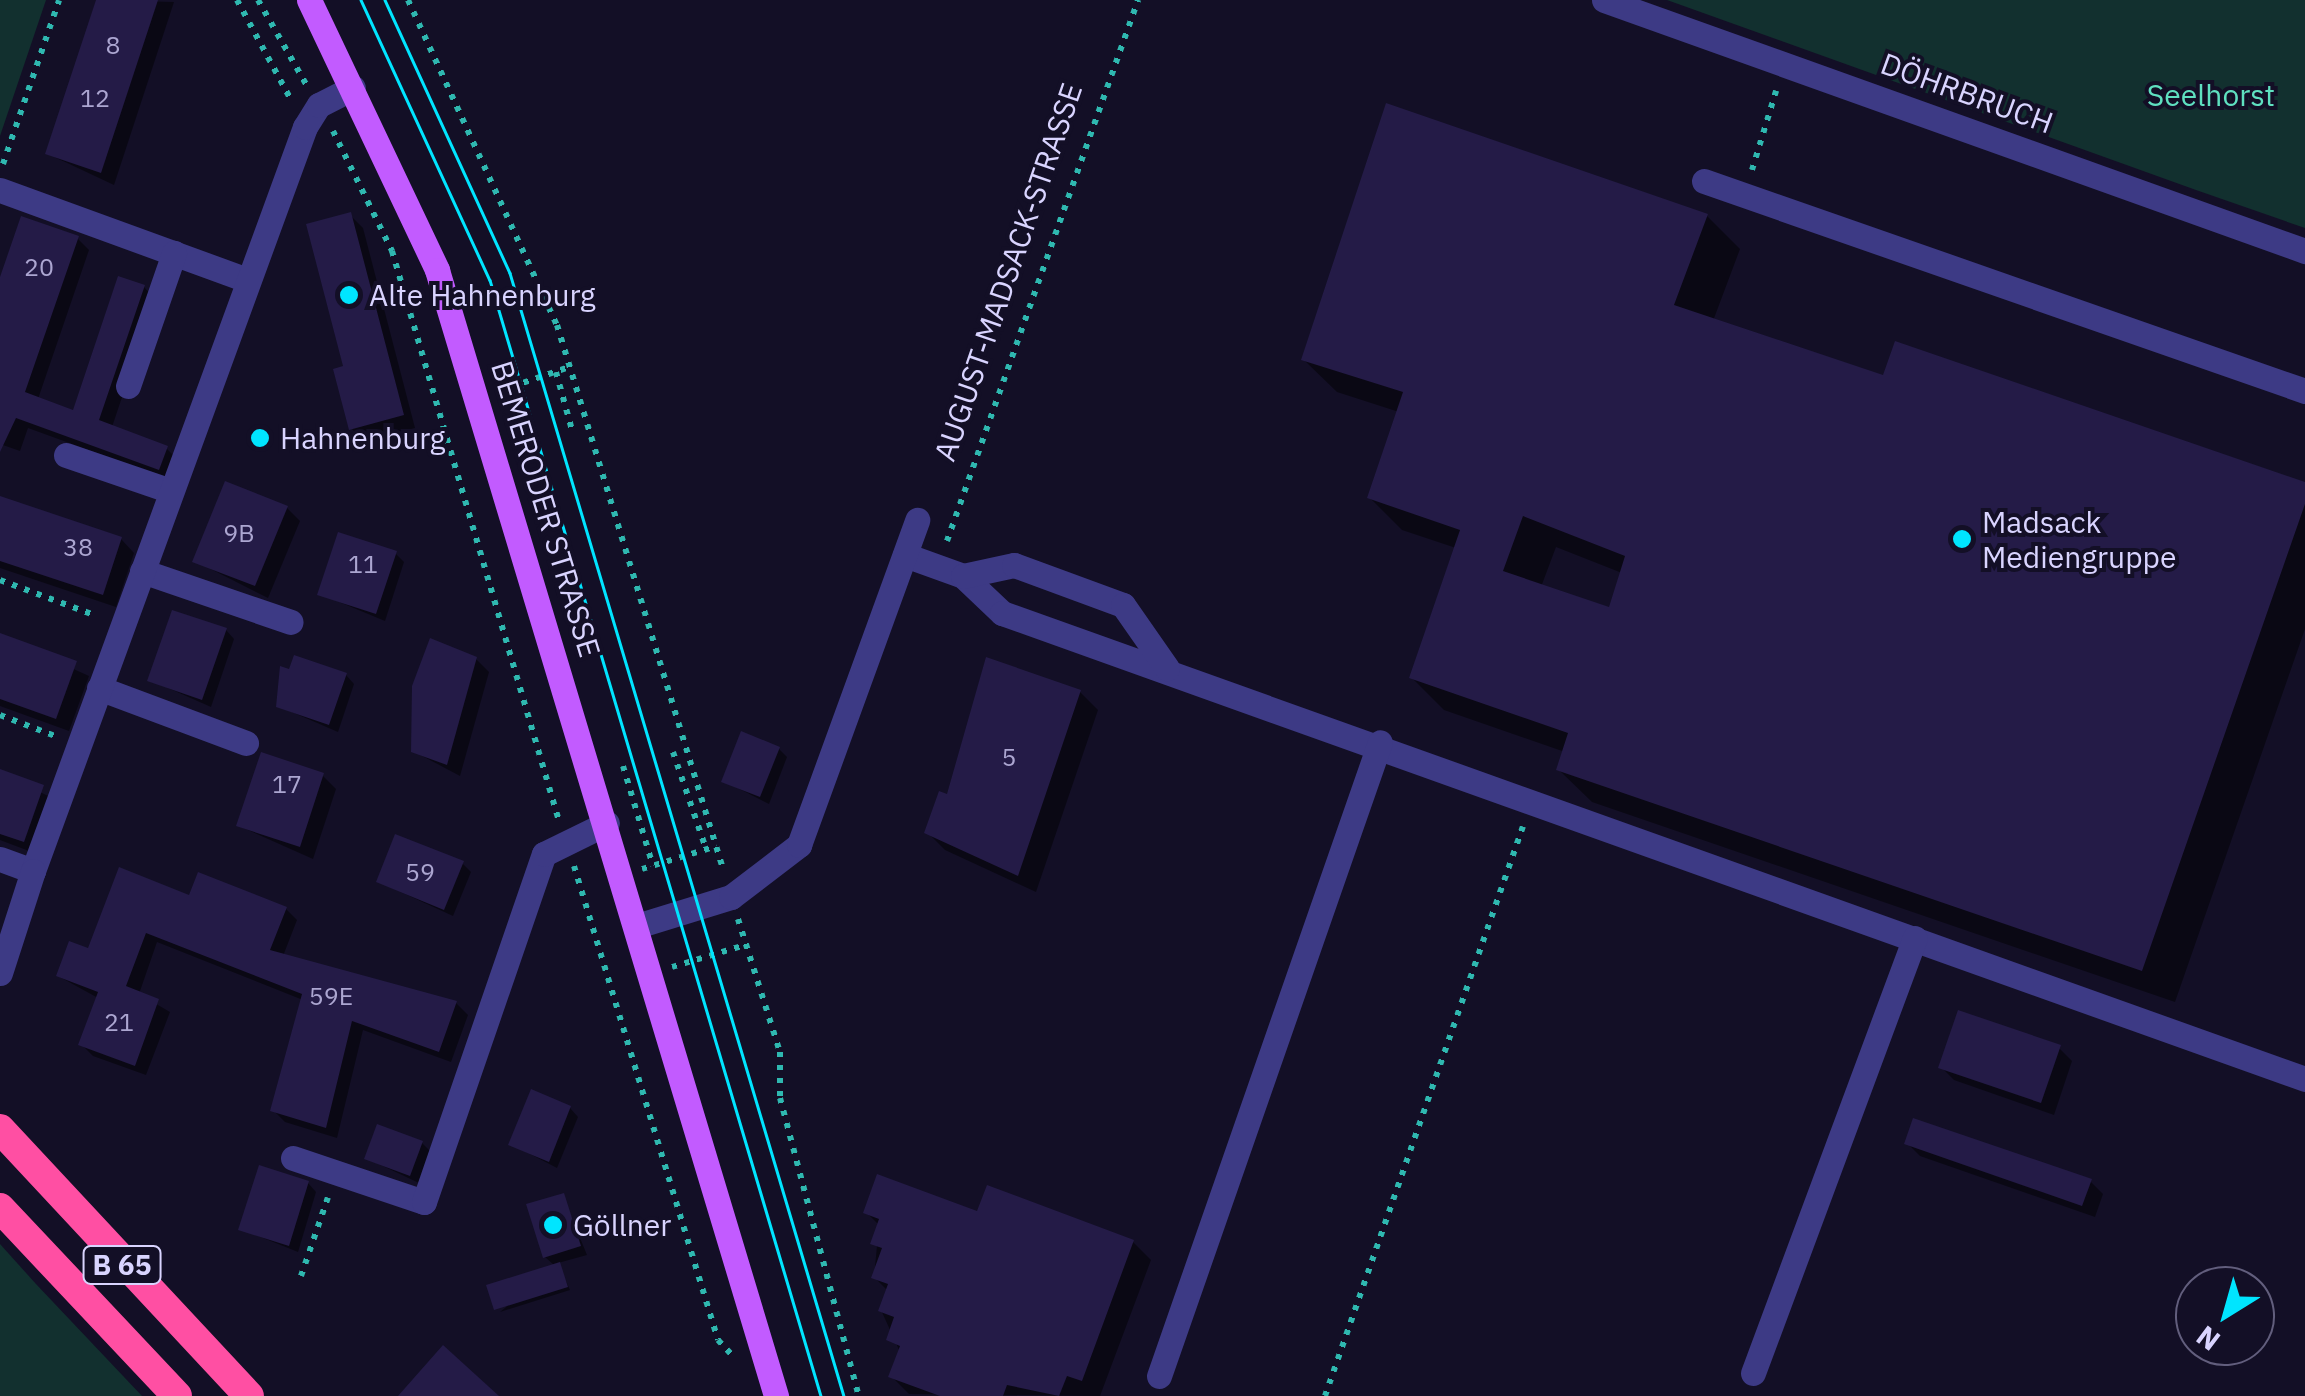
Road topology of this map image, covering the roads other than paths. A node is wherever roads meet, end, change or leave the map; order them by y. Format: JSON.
{"nodes":[{"id":1,"x":309,"y":0,"type":"edge"},
{"id":2,"x":1604,"y":0,"type":"edge"},
{"id":3,"x":353,"y":88,"type":"junction"},
{"id":4,"x":1704,"y":181,"type":"dead end"},
{"id":5,"x":0,"y":190,"type":"edge"},
{"id":6,"x":2305,"y":251,"type":"edge"},
{"id":7,"x":174,"y":253,"type":"junction"},
{"id":8,"x":247,"y":280,"type":"junction"},
{"id":9,"x":128,"y":386,"type":"dead end"},
{"id":10,"x":2305,"y":391,"type":"edge"},
{"id":11,"x":66,"y":455,"type":"dead end"},
{"id":12,"x":171,"y":491,"type":"junction"},
{"id":13,"x":916,"y":520,"type":"dead end"},
{"id":14,"x":905,"y":554,"type":"junction"},
{"id":15,"x":142,"y":571,"type":"junction"},
{"id":16,"x":950,"y":571,"type":"junction"},
{"id":17,"x":290,"y":622,"type":"dead end"},
{"id":18,"x":1167,"y":668,"type":"junction"},
{"id":19,"x":99,"y":688,"type":"junction"},
{"id":20,"x":1380,"y":742,"type":"junction"},
{"id":21,"x":246,"y":743,"type":"dead end"},
{"id":22,"x":607,"y":824,"type":"junction"},
{"id":23,"x":0,"y":859,"type":"edge"},
{"id":24,"x":33,"y":871,"type":"junction"},
{"id":25,"x":640,"y":926,"type":"junction"},
{"id":26,"x":1916,"y":938,"type":"junction"},
{"id":27,"x":0,"y":972,"type":"edge"},
{"id":28,"x":2305,"y":1079,"type":"edge"},
{"id":29,"x":0,"y":1129,"type":"edge"},
{"id":30,"x":294,"y":1158,"type":"dead end"},
{"id":31,"x":0,"y":1208,"type":"edge"},
{"id":32,"x":1754,"y":1372,"type":"dead end"},
{"id":33,"x":1159,"y":1376,"type":"dead end"},
{"id":34,"x":177,"y":1396,"type":"edge"},
{"id":35,"x":250,"y":1396,"type":"edge"},
{"id":36,"x":776,"y":1396,"type":"edge"}],
"edges":[{"from":1,"to":3,"type":"main road","name":"BEMERODER STRASSE"},
{"from":2,"to":6,"type":"street","name":"DÖHRBRUCH"},
{"from":3,"to":8,"type":"street"},
{"from":3,"to":22,"type":"main road","name":"BEMERODER STRASSE"},
{"from":4,"to":10,"type":"street"},
{"from":5,"to":7,"type":"street"},
{"from":7,"to":8,"type":"street"},
{"from":7,"to":9,"type":"street"},
{"from":8,"to":12,"type":"street"},
{"from":11,"to":12,"type":"street"},
{"from":12,"to":15,"type":"street"},
{"from":13,"to":14,"type":"street"},
{"from":14,"to":16,"type":"street"},
{"from":14,"to":25,"type":"street"},
{"from":15,"to":17,"type":"street"},
{"from":15,"to":19,"type":"street"},
{"from":16,"to":18,"type":"street"},
{"from":16,"to":18,"type":"street"},
{"from":18,"to":20,"type":"street"},
{"from":19,"to":21,"type":"street"},
{"from":19,"to":24,"type":"street"},
{"from":20,"to":26,"type":"street"},
{"from":20,"to":33,"type":"street"},
{"from":22,"to":25,"type":"main road","name":"BEMERODER STRASSE"},
{"from":22,"to":30,"type":"street"},
{"from":23,"to":24,"type":"street"},
{"from":24,"to":27,"type":"street"},
{"from":25,"to":36,"type":"main road","name":"BEMERODER STRASSE"},
{"from":26,"to":28,"type":"street"},
{"from":26,"to":32,"type":"street"},
{"from":29,"to":35,"type":"highway","number":"B 65"},
{"from":31,"to":34,"type":"highway","number":"B 65"}]}
